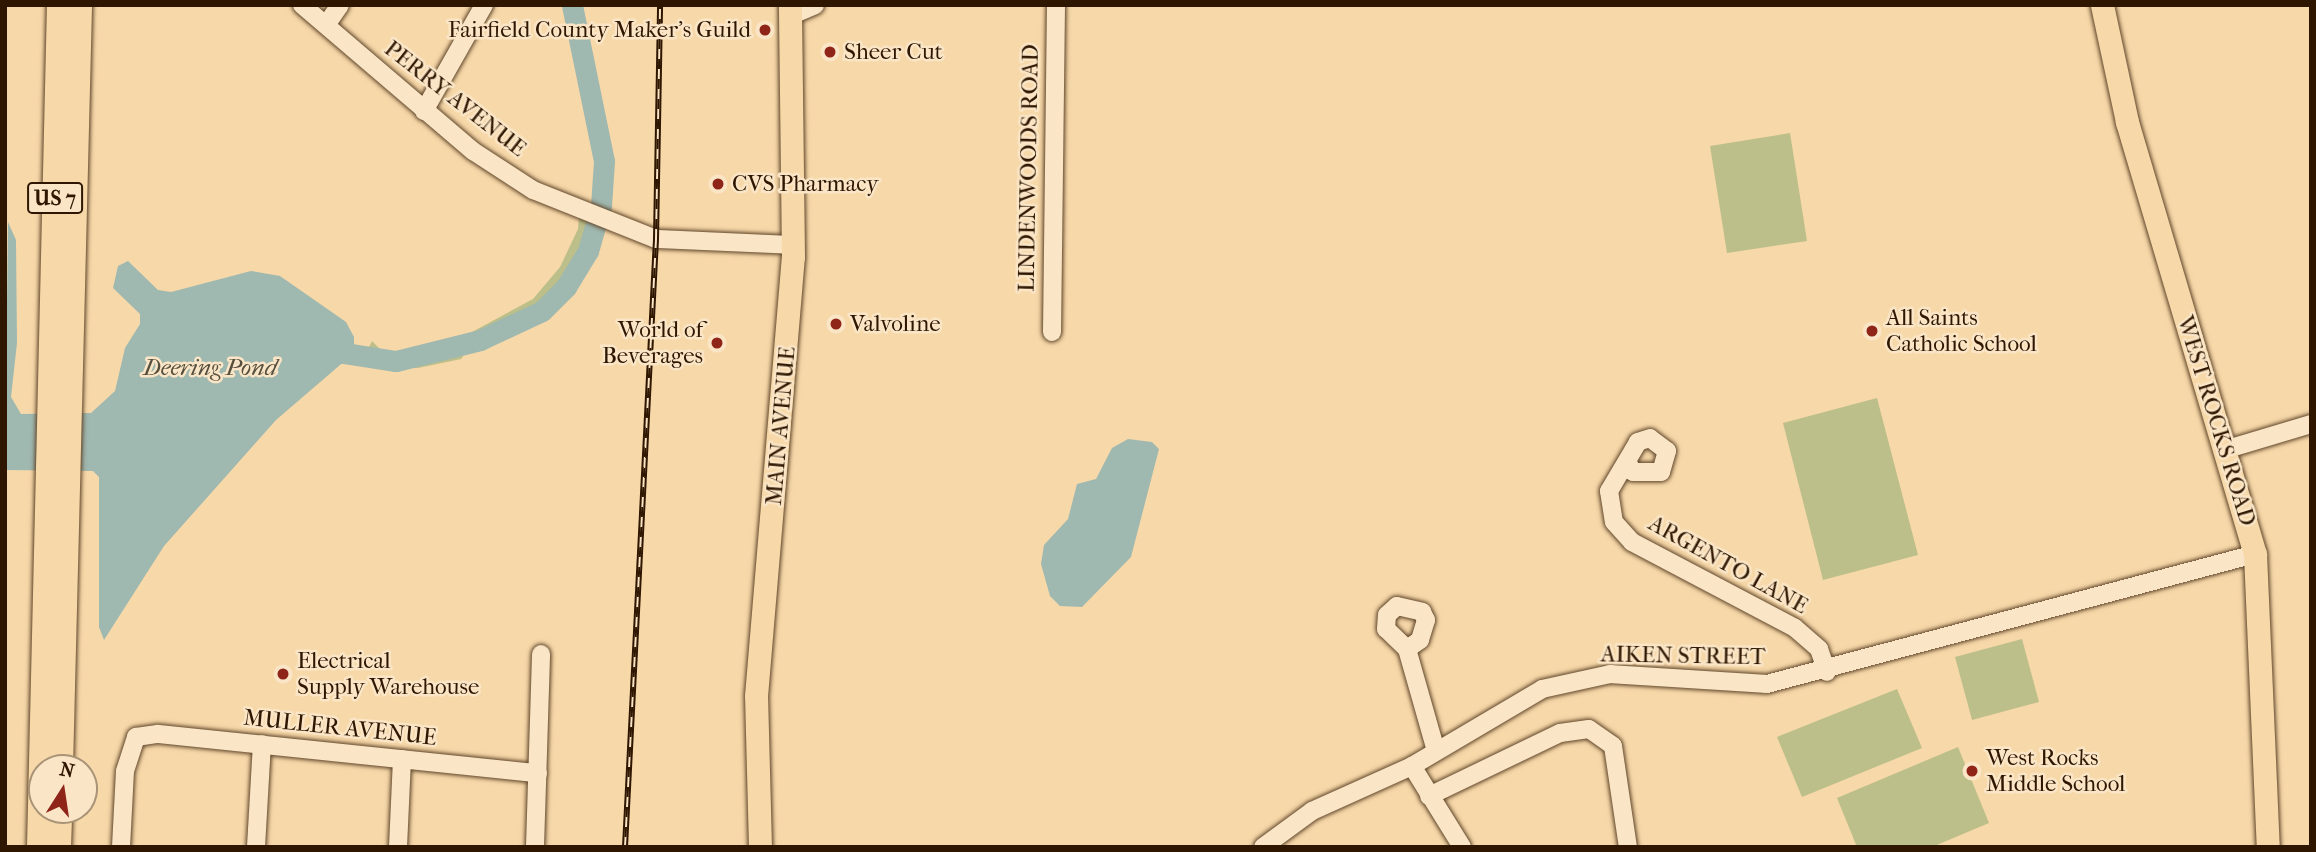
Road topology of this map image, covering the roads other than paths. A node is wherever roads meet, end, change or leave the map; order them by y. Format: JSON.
{"nodes":[{"id":1,"x":52,"y":5,"type":"edge"},
{"id":2,"x":60,"y":5,"type":"edge"},
{"id":3,"x":79,"y":5,"type":"edge"},
{"id":4,"x":302,"y":5,"type":"edge"},
{"id":5,"x":340,"y":5,"type":"edge"},
{"id":6,"x":815,"y":5,"type":"edge"},
{"id":7,"x":1056,"y":5,"type":"edge"},
{"id":8,"x":2102,"y":5,"type":"edge"},
{"id":9,"x":484,"y":8,"type":"edge"},
{"id":10,"x":791,"y":10,"type":"edge"},
{"id":11,"x":326,"y":25,"type":"junction"},
{"id":12,"x":57,"y":94,"type":"junction"},
{"id":13,"x":424,"y":111,"type":"junction"},
{"id":14,"x":793,"y":245,"type":"junction"},
{"id":15,"x":1052,"y":332,"type":"dead end"},
{"id":16,"x":60,"y":391,"type":"junction"},
{"id":17,"x":2311,"y":424,"type":"edge"},
{"id":18,"x":2224,"y":450,"type":"junction"},
{"id":19,"x":1628,"y":463,"type":"dead end"},
{"id":20,"x":58,"y":486,"type":"junction"},
{"id":21,"x":2255,"y":554,"type":"junction"},
{"id":22,"x":1407,"y":649,"type":"dead end"},
{"id":23,"x":541,"y":654,"type":"dead end"},
{"id":24,"x":44,"y":662,"type":"junction"},
{"id":25,"x":1827,"y":672,"type":"junction"},
{"id":26,"x":262,"y":744,"type":"junction"},
{"id":27,"x":1436,"y":751,"type":"junction"},
{"id":28,"x":60,"y":754,"type":"edge"},
{"id":29,"x":402,"y":759,"type":"junction"},
{"id":30,"x":1412,"y":766,"type":"junction"},
{"id":31,"x":538,"y":773,"type":"junction"},
{"id":32,"x":1429,"y":796,"type":"junction"},
{"id":33,"x":59,"y":824,"type":"edge"},
{"id":34,"x":1452,"y":844,"type":"edge"},
{"id":35,"x":30,"y":847,"type":"edge"},
{"id":36,"x":40,"y":847,"type":"edge"},
{"id":37,"x":58,"y":847,"type":"edge"},
{"id":38,"x":121,"y":847,"type":"edge"},
{"id":39,"x":257,"y":847,"type":"edge"},
{"id":40,"x":398,"y":847,"type":"edge"},
{"id":41,"x":535,"y":847,"type":"edge"},
{"id":42,"x":760,"y":847,"type":"edge"},
{"id":43,"x":1263,"y":847,"type":"edge"},
{"id":44,"x":1628,"y":847,"type":"edge"},
{"id":45,"x":2269,"y":847,"type":"edge"}],
"edges":[{"from":1,"to":12,"type":"highway"},
{"from":2,"to":12,"type":"highway","number":"US 7"},
{"from":3,"to":16,"type":"highway","number":"US 7"},
{"from":4,"to":11,"type":"street","name":"PERRY AVENUE"},
{"from":5,"to":11,"type":"street"},
{"from":6,"to":10,"type":"street"},
{"from":7,"to":15,"type":"street","name":"LINDENWOODS ROAD"},
{"from":8,"to":18,"type":"main road","name":"WEST ROCKS ROAD"},
{"from":9,"to":13,"type":"street"},
{"from":10,"to":14,"type":"main road","name":"MAIN AVENUE"},
{"from":11,"to":13,"type":"street","name":"PERRY AVENUE"},
{"from":12,"to":16,"type":"highway","number":"US 7"},
{"from":13,"to":14,"type":"street","name":"PERRY AVENUE"},
{"from":14,"to":42,"type":"main road","name":"MAIN AVENUE"},
{"from":16,"to":20,"type":"highway","number":"US 7"},
{"from":17,"to":18,"type":"street"},
{"from":18,"to":21,"type":"main road","name":"WEST ROCKS ROAD"},
{"from":19,"to":25,"type":"street","name":"ARGENTO LANE"},
{"from":20,"to":24,"type":"highway","number":"US 7"},
{"from":20,"to":28,"type":"highway","number":"US 7"},
{"from":21,"to":25,"type":"street","name":"AIKEN STREET"},
{"from":21,"to":45,"type":"main road","name":"WEST ROCKS ROAD"},
{"from":22,"to":27,"type":"street"},
{"from":23,"to":31,"type":"street"},
{"from":24,"to":35,"type":"highway"},
{"from":24,"to":36,"type":"highway","number":"US 7"},
{"from":25,"to":27,"type":"street","name":"AIKEN STREET"},
{"from":26,"to":29,"type":"street","name":"MULLER AVENUE"},
{"from":26,"to":38,"type":"street","name":"MULLER AVENUE"},
{"from":26,"to":39,"type":"street"},
{"from":27,"to":30,"type":"street","name":"AIKEN STREET"},
{"from":29,"to":31,"type":"street","name":"MULLER AVENUE"},
{"from":29,"to":40,"type":"street"},
{"from":30,"to":32,"type":"street"},
{"from":30,"to":43,"type":"street","name":"AIKEN STREET"},
{"from":31,"to":41,"type":"street"},
{"from":32,"to":34,"type":"street"},
{"from":32,"to":44,"type":"street"},
{"from":33,"to":37,"type":"highway"}]}
